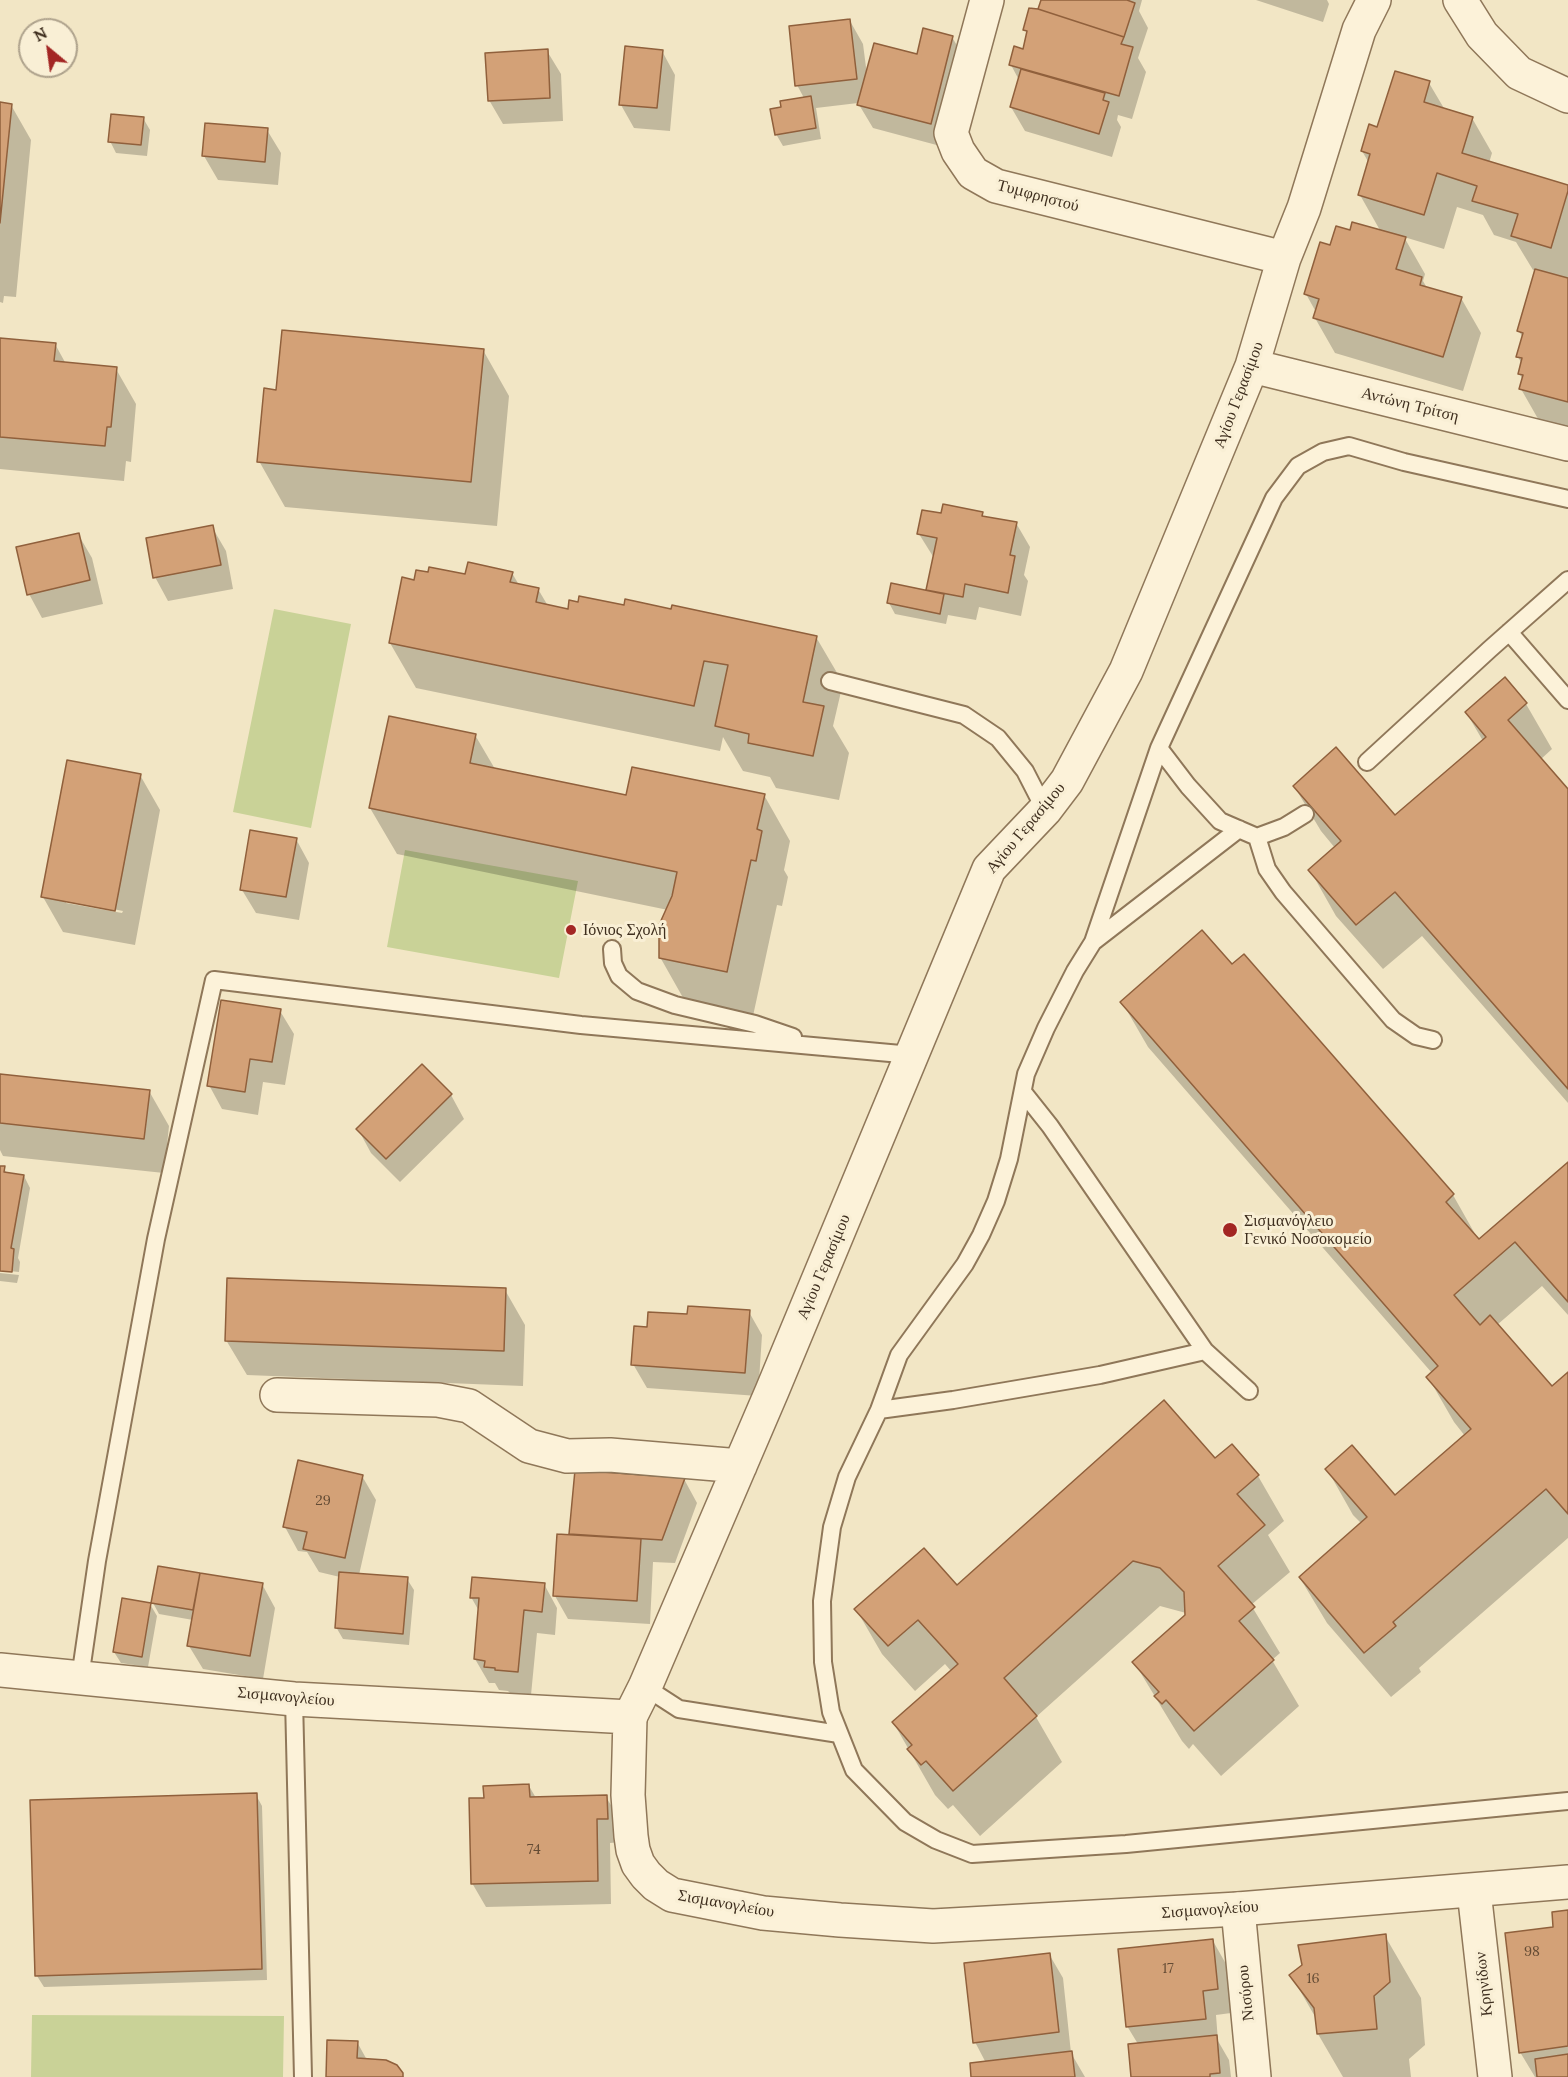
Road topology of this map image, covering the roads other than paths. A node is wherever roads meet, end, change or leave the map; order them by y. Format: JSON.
{"nodes":[{"id":1,"x":987,"y":0,"type":"edge"},
{"id":2,"x":1374,"y":0,"type":"edge"},
{"id":3,"x":1460,"y":0,"type":"edge"},
{"id":4,"x":1568,"y":96,"type":"edge"},
{"id":5,"x":1284,"y":258,"type":"junction"},
{"id":6,"x":1252,"y":366,"type":"junction"},
{"id":7,"x":1568,"y":444,"type":"edge"},
{"id":8,"x":1568,"y":499,"type":"edge"},
{"id":9,"x":1568,"y":580,"type":"edge"},
{"id":10,"x":1509,"y":632,"type":"junction"},
{"id":11,"x":830,"y":681,"type":"dead end"},
{"id":12,"x":1568,"y":700,"type":"edge"},
{"id":13,"x":1159,"y":748,"type":"junction"},
{"id":14,"x":1367,"y":762,"type":"dead end"},
{"id":15,"x":1045,"y":810,"type":"junction"},
{"id":16,"x":1305,"y":814,"type":"dead end"},
{"id":17,"x":1239,"y":829,"type":"junction"},
{"id":18,"x":1257,"y":837,"type":"junction"},
{"id":19,"x":1093,"y":942,"type":"junction"},
{"id":20,"x":612,"y":949,"type":"dead end"},
{"id":21,"x":1433,"y":1040,"type":"dead end"},
{"id":22,"x":822,"y":1046,"type":"junction"},
{"id":23,"x":912,"y":1054,"type":"junction"},
{"id":24,"x":1023,"y":1092,"type":"junction"},
{"id":25,"x":1205,"y":1351,"type":"junction"},
{"id":26,"x":1249,"y":1391,"type":"dead end"},
{"id":27,"x":277,"y":1395,"type":"dead end"},
{"id":28,"x":879,"y":1410,"type":"junction"},
{"id":29,"x":740,"y":1466,"type":"junction"},
{"id":30,"x":0,"y":1671,"type":"edge"},
{"id":31,"x":81,"y":1678,"type":"junction"},
{"id":32,"x":645,"y":1687,"type":"junction"},
{"id":33,"x":294,"y":1699,"type":"junction"},
{"id":34,"x":630,"y":1717,"type":"junction"},
{"id":35,"x":838,"y":1734,"type":"junction"},
{"id":36,"x":1568,"y":1801,"type":"edge"},
{"id":37,"x":1568,"y":1882,"type":"edge"},
{"id":38,"x":1474,"y":1891,"type":"junction"},
{"id":39,"x":1238,"y":1909,"type":"junction"},
{"id":40,"x":303,"y":2077,"type":"edge"},
{"id":41,"x":1254,"y":2077,"type":"edge"},
{"id":42,"x":1495,"y":2077,"type":"edge"}],
"edges":[{"from":1,"to":5,"type":"street","name":"Τυμφρηστού"},
{"from":2,"to":5,"type":"street","name":"Αγίου Γερασίμου"},
{"from":3,"to":4,"type":"street"},
{"from":5,"to":6,"type":"street","name":"Αγίου Γερασίμου"},
{"from":6,"to":7,"type":"street","name":"Αντώνη Τρίτση"},
{"from":6,"to":15,"type":"street","name":"Αγίου Γερασίμου"},
{"from":8,"to":13,"type":"lane"},
{"from":9,"to":10,"type":"lane"},
{"from":10,"to":12,"type":"lane"},
{"from":10,"to":14,"type":"lane"},
{"from":11,"to":15,"type":"lane"},
{"from":13,"to":17,"type":"lane"},
{"from":13,"to":19,"type":"lane"},
{"from":15,"to":23,"type":"street","name":"Αγίου Γερασίμου"},
{"from":16,"to":18,"type":"lane"},
{"from":17,"to":18,"type":"lane"},
{"from":17,"to":19,"type":"lane"},
{"from":18,"to":21,"type":"lane"},
{"from":19,"to":24,"type":"lane"},
{"from":20,"to":22,"type":"lane"},
{"from":22,"to":23,"type":"lane"},
{"from":22,"to":31,"type":"lane"},
{"from":23,"to":29,"type":"street","name":"Αγίου Γερασίμου"},
{"from":24,"to":25,"type":"lane"},
{"from":24,"to":28,"type":"lane"},
{"from":25,"to":26,"type":"lane"},
{"from":25,"to":28,"type":"lane"},
{"from":27,"to":29,"type":"street"},
{"from":28,"to":35,"type":"lane"},
{"from":29,"to":32,"type":"street","name":"Αγίου Γερασίμου"},
{"from":30,"to":31,"type":"street","name":"Σισμανογλείου"},
{"from":31,"to":33,"type":"street","name":"Σισμανογλείου"},
{"from":32,"to":34,"type":"street","name":"Αγίου Γερασίμου"},
{"from":32,"to":35,"type":"lane"},
{"from":33,"to":34,"type":"street","name":"Σισμανογλείου"},
{"from":33,"to":40,"type":"lane"},
{"from":34,"to":39,"type":"street","name":"Σισμανογλείου"},
{"from":35,"to":36,"type":"lane"},
{"from":37,"to":38,"type":"street","name":"Σισμανογλείου"},
{"from":38,"to":39,"type":"street","name":"Σισμανογλείου"},
{"from":38,"to":42,"type":"street","name":"Κρηνίδων"},
{"from":39,"to":41,"type":"street","name":"Νισύρου"}]}
